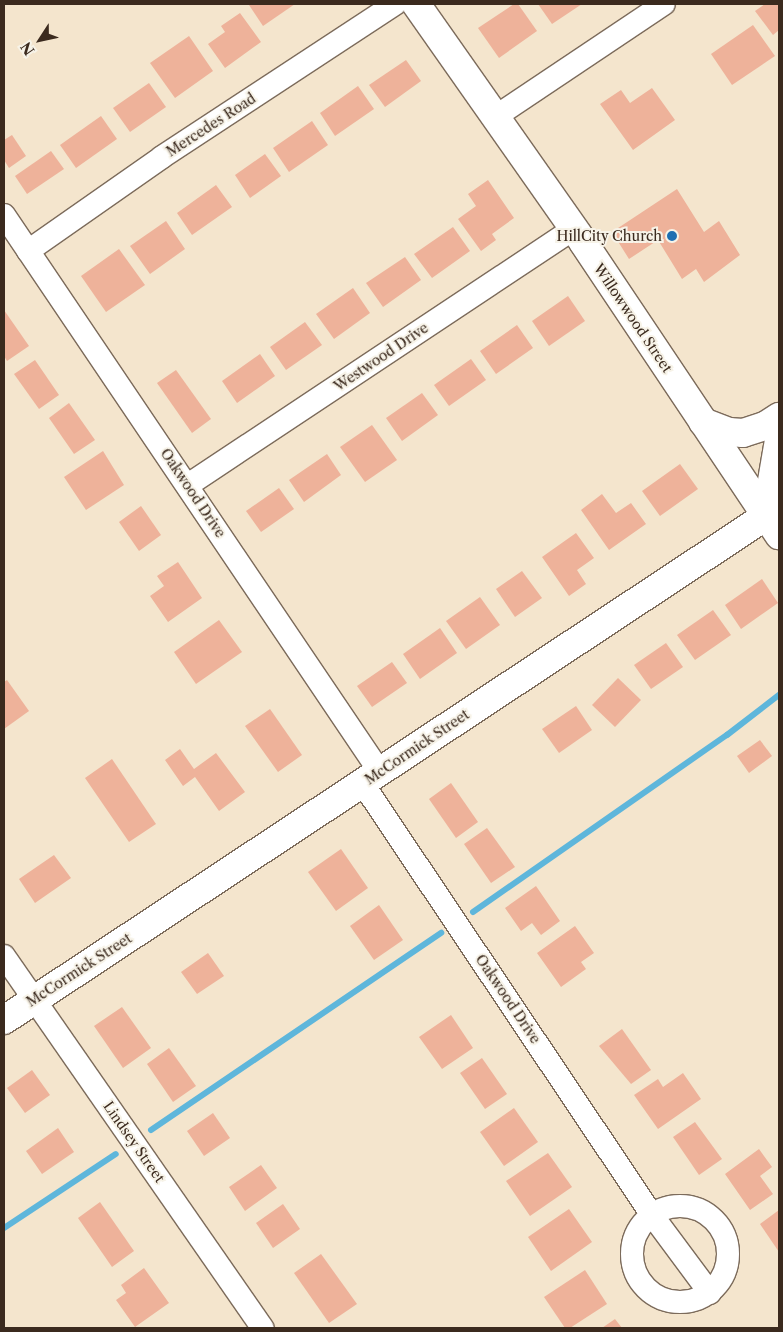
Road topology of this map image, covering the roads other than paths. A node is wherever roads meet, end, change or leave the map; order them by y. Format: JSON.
{"nodes":[{"id":1,"x":395,"y":4,"type":"edge"},
{"id":2,"x":416,"y":4,"type":"edge"},
{"id":3,"x":664,"y":4,"type":"edge"},
{"id":4,"x":495,"y":117,"type":"junction"},
{"id":5,"x":4,"y":216,"type":"edge"},
{"id":6,"x":574,"y":229,"type":"junction"},
{"id":7,"x":28,"y":251,"type":"junction"},
{"id":8,"x":779,"y":417,"type":"edge"},
{"id":9,"x":703,"y":422,"type":"junction"},
{"id":10,"x":779,"y":440,"type":"edge"},
{"id":11,"x":188,"y":485,"type":"junction"},
{"id":12,"x":773,"y":526,"type":"edge"},
{"id":13,"x":372,"y":778,"type":"junction"},
{"id":14,"x":4,"y":956,"type":"edge"},
{"id":15,"x":34,"y":1000,"type":"junction"},
{"id":16,"x":4,"y":1020,"type":"edge"},
{"id":17,"x":652,"y":1215,"type":"junction"},
{"id":18,"x":710,"y":1292,"type":"junction"},
{"id":19,"x":263,"y":1328,"type":"edge"}],
"edges":[{"from":1,"to":7,"type":"street","name":"Mercedes Road"},
{"from":2,"to":4,"type":"street","name":"Willowwood Street"},
{"from":3,"to":4,"type":"street"},
{"from":4,"to":6,"type":"street","name":"Willowwood Street"},
{"from":5,"to":7,"type":"street","name":"Oakwood Drive"},
{"from":6,"to":9,"type":"street","name":"Willowwood Street"},
{"from":6,"to":11,"type":"street","name":"Westwood Drive"},
{"from":7,"to":11,"type":"street","name":"Oakwood Drive"},
{"from":8,"to":9,"type":"street"},
{"from":9,"to":12,"type":"street","name":"Willowwood Street"},
{"from":10,"to":12,"type":"street"},
{"from":11,"to":13,"type":"street","name":"Oakwood Drive"},
{"from":12,"to":13,"type":"street","name":"McCormick Street"},
{"from":13,"to":15,"type":"street","name":"McCormick Street"},
{"from":13,"to":17,"type":"street","name":"Oakwood Drive"},
{"from":14,"to":15,"type":"street","name":"Lindsey Street"},
{"from":15,"to":16,"type":"street","name":"McCormick Street"},
{"from":15,"to":19,"type":"street","name":"Lindsey Street"},
{"from":17,"to":18,"type":"street","name":"Oakwood Drive"},
{"from":17,"to":18,"type":"street"},
{"from":17,"to":18,"type":"street"}]}
